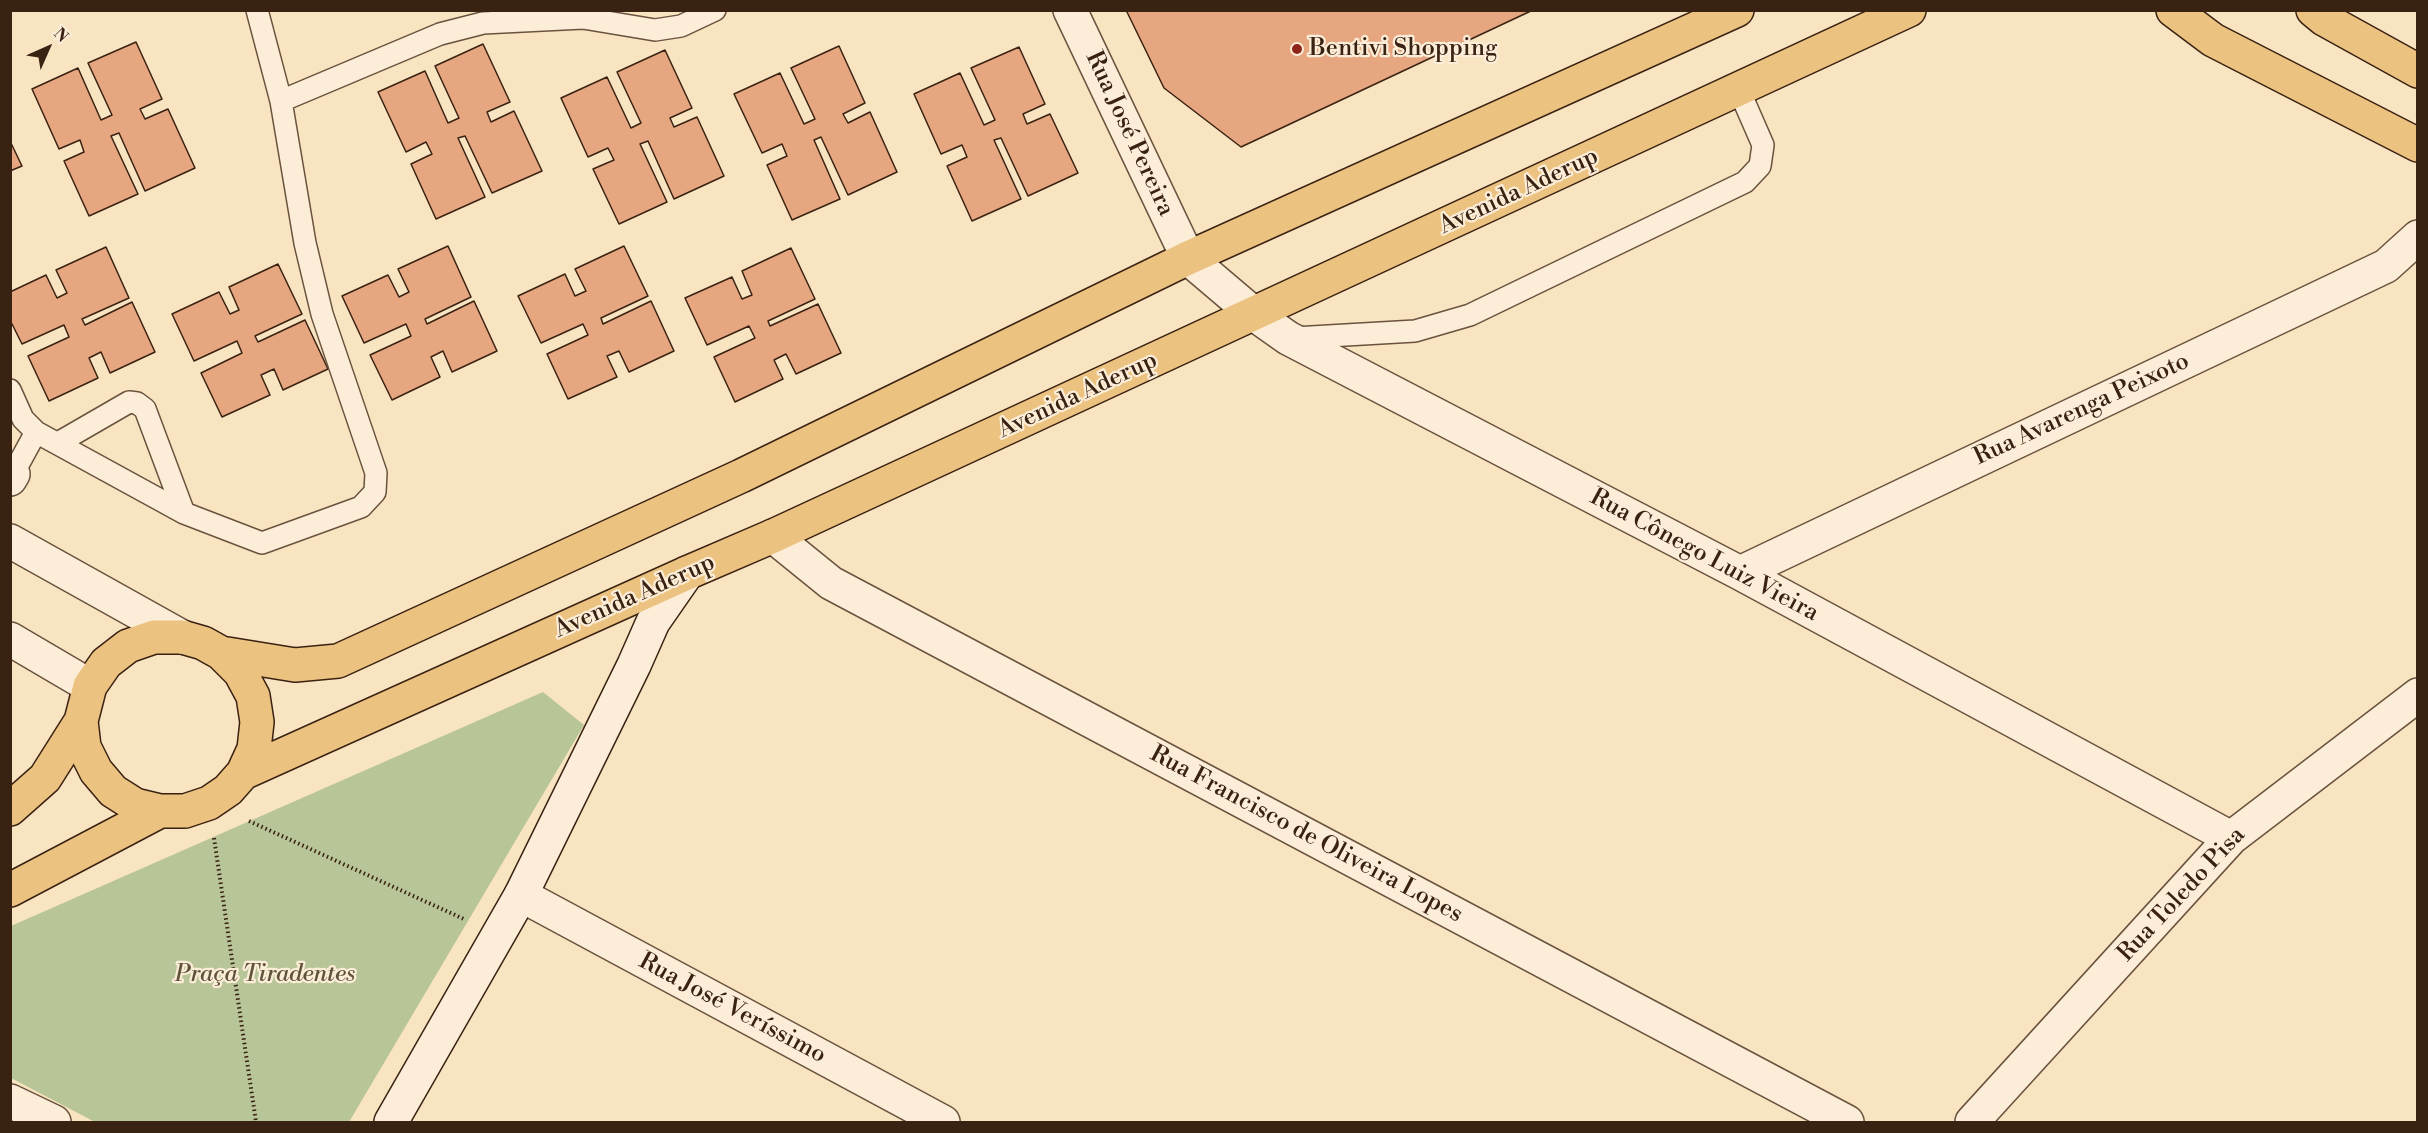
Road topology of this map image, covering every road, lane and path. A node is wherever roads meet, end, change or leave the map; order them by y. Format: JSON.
{"nodes":[{"id":1,"x":256,"y":10,"type":"edge"},
{"id":2,"x":715,"y":10,"type":"edge"},
{"id":3,"x":1070,"y":10,"type":"edge"},
{"id":4,"x":1737,"y":10,"type":"edge"},
{"id":5,"x":1909,"y":10,"type":"edge"},
{"id":6,"x":2173,"y":10,"type":"edge"},
{"id":7,"x":2313,"y":10,"type":"edge"},
{"id":8,"x":2418,"y":71,"type":"edge"},
{"id":9,"x":1739,"y":90,"type":"junction"},
{"id":10,"x":281,"y":101,"type":"junction"},
{"id":11,"x":2418,"y":145,"type":"edge"},
{"id":12,"x":2418,"y":237,"type":"edge"},
{"id":13,"x":1188,"y":258,"type":"junction"},
{"id":14,"x":1254,"y":314,"type":"junction"},
{"id":15,"x":1288,"y":338,"type":"junction"},
{"id":16,"x":10,"y":390,"type":"edge"},
{"id":17,"x":36,"y":432,"type":"junction"},
{"id":18,"x":58,"y":443,"type":"junction"},
{"id":19,"x":12,"y":477,"type":"edge"},
{"id":20,"x":184,"y":513,"type":"junction"},
{"id":21,"x":773,"y":536,"type":"junction"},
{"id":22,"x":10,"y":541,"type":"edge"},
{"id":23,"x":687,"y":573,"type":"junction"},
{"id":24,"x":1740,"y":573,"type":"junction"},
{"id":25,"x":182,"y":637,"type":"junction"},
{"id":26,"x":10,"y":639,"type":"edge"},
{"id":27,"x":221,"y":653,"type":"junction"},
{"id":28,"x":90,"y":686,"type":"junction"},
{"id":29,"x":2418,"y":695,"type":"edge"},
{"id":30,"x":81,"y":722,"type":"junction"},
{"id":31,"x":243,"y":773,"type":"junction"},
{"id":32,"x":209,"y":803,"type":"junction"},
{"id":33,"x":10,"y":809,"type":"edge"},
{"id":34,"x":160,"y":811,"type":"junction"},
{"id":35,"x":2231,"y":838,"type":"junction"},
{"id":36,"x":10,"y":890,"type":"edge"},
{"id":37,"x":521,"y":895,"type":"junction"},
{"id":38,"x":499,"y":935,"type":"junction"},
{"id":39,"x":10,"y":1101,"type":"edge"},
{"id":40,"x":54,"y":1122,"type":"edge"},
{"id":41,"x":256,"y":1122,"type":"edge"},
{"id":42,"x":391,"y":1122,"type":"edge"},
{"id":43,"x":943,"y":1122,"type":"edge"},
{"id":44,"x":1847,"y":1122,"type":"edge"},
{"id":45,"x":1972,"y":1122,"type":"edge"}],
"edges":[{"from":1,"to":10,"type":"lane"},
{"from":2,"to":10,"type":"lane"},
{"from":3,"to":13,"type":"street","name":"Rua José Pereira"},
{"from":4,"to":13,"type":"main road","name":"Avenida Aderup"},
{"from":5,"to":9,"type":"main road","name":"Avenida Aderup"},
{"from":6,"to":11,"type":"main road"},
{"from":7,"to":8,"type":"main road"},
{"from":9,"to":14,"type":"main road","name":"Avenida Aderup"},
{"from":9,"to":15,"type":"lane"},
{"from":10,"to":20,"type":"lane"},
{"from":12,"to":24,"type":"street","name":"Rua Avarenga Peixoto"},
{"from":13,"to":14,"type":"street","name":"Rua Cônego Luiz Vieira"},
{"from":13,"to":27,"type":"main road","name":"Avenida Aderup"},
{"from":14,"to":15,"type":"street","name":"Rua Cônego Luiz Vieira"},
{"from":14,"to":21,"type":"main road","name":"Avenida Aderup"},
{"from":15,"to":24,"type":"street","name":"Rua Cônego Luiz Vieira"},
{"from":16,"to":17,"type":"lane"},
{"from":17,"to":18,"type":"lane"},
{"from":17,"to":19,"type":"lane"},
{"from":18,"to":20,"type":"lane"},
{"from":18,"to":20,"type":"lane"},
{"from":21,"to":23,"type":"main road","name":"Avenida Aderup"},
{"from":21,"to":44,"type":"street","name":"Rua Francisco de Oliveira Lopes"},
{"from":22,"to":25,"type":"street"},
{"from":23,"to":31,"type":"main road","name":"Avenida Aderup"},
{"from":23,"to":37,"type":"street"},
{"from":24,"to":35,"type":"street","name":"Rua Cônego Luiz Vieira"},
{"from":25,"to":27,"type":"main road","name":"Avenida Aderup"},
{"from":25,"to":28,"type":"main road","name":"Avenida Aderup"},
{"from":26,"to":28,"type":"street"},
{"from":27,"to":31,"type":"main road","name":"Avenida Aderup"},
{"from":28,"to":30,"type":"main road","name":"Avenida Aderup"},
{"from":29,"to":35,"type":"street","name":"Rua Toledo Pisa"},
{"from":30,"to":33,"type":"main road","name":"Avenida Aderup"},
{"from":30,"to":34,"type":"main road","name":"Avenida Aderup"},
{"from":31,"to":32,"type":"main road","name":"Avenida Aderup"},
{"from":32,"to":34,"type":"main road","name":"Avenida Aderup"},
{"from":32,"to":38,"type":"path"},
{"from":32,"to":41,"type":"path"},
{"from":34,"to":36,"type":"main road","name":"Avenida Aderup"},
{"from":35,"to":45,"type":"street","name":"Rua Toledo Pisa"},
{"from":37,"to":38,"type":"street"},
{"from":37,"to":43,"type":"street","name":"Rua José Veríssimo"},
{"from":38,"to":42,"type":"street"},
{"from":39,"to":40,"type":"street"}]}
